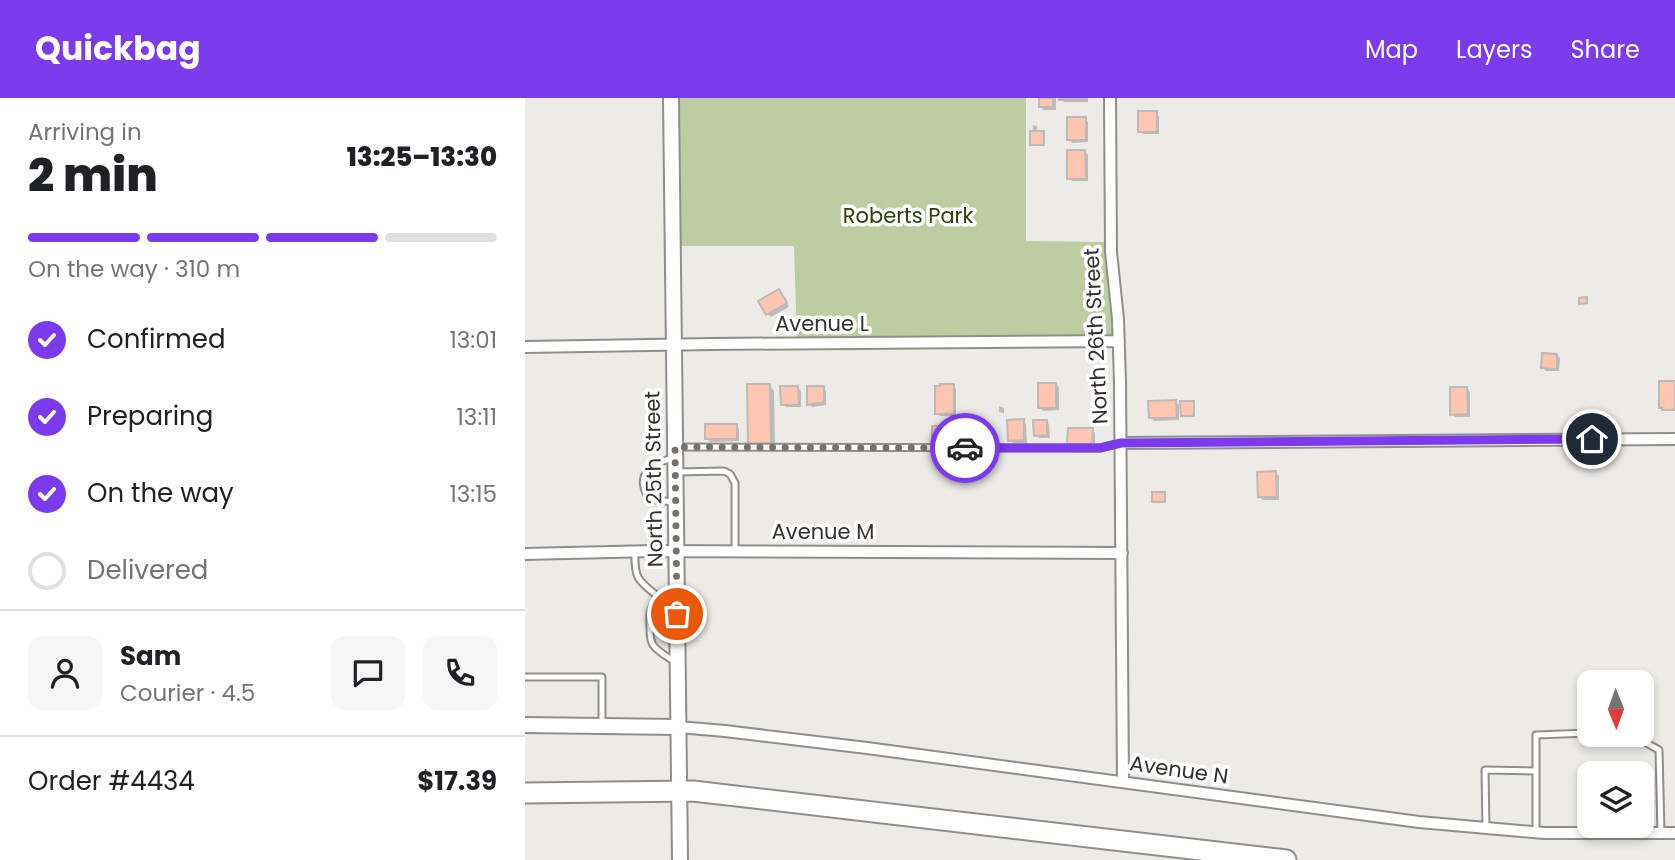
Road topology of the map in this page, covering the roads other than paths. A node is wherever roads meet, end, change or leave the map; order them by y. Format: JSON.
{"nodes":[{"id":1,"x":671,"y":98,"type":"edge"},
{"id":2,"x":1110,"y":98,"type":"edge"},
{"id":3,"x":1119,"y":341,"type":"junction"},
{"id":4,"x":674,"y":344,"type":"junction"},
{"id":5,"x":525,"y":347,"type":"edge"},
{"id":6,"x":1675,"y":439,"type":"edge"},
{"id":7,"x":1121,"y":443,"type":"junction"},
{"id":8,"x":675,"y":459,"type":"junction"},
{"id":9,"x":676,"y":503,"type":"junction"},
{"id":10,"x":676,"y":551,"type":"junction"},
{"id":11,"x":735,"y":551,"type":"junction"},
{"id":12,"x":635,"y":552,"type":"junction"},
{"id":13,"x":1122,"y":553,"type":"junction"},
{"id":14,"x":525,"y":554,"type":"edge"},
{"id":15,"x":677,"y":590,"type":"junction"},
{"id":16,"x":660,"y":598,"type":"junction"},
{"id":17,"x":678,"y":664,"type":"junction"},
{"id":18,"x":525,"y":677,"type":"edge"},
{"id":19,"x":525,"y":726,"type":"edge"},
{"id":20,"x":602,"y":726,"type":"junction"},
{"id":21,"x":678,"y":727,"type":"junction"},
{"id":22,"x":1577,"y":733,"type":"edge"},
{"id":23,"x":1654,"y":747,"type":"edge"},
{"id":24,"x":1536,"y":771,"type":"junction"},
{"id":25,"x":1123,"y":782,"type":"junction"},
{"id":26,"x":679,"y":790,"type":"junction"},
{"id":27,"x":525,"y":793,"type":"edge"},
{"id":28,"x":1486,"y":829,"type":"junction"},
{"id":29,"x":1536,"y":832,"type":"junction"},
{"id":30,"x":1661,"y":833,"type":"junction"},
{"id":31,"x":1675,"y":833,"type":"edge"},
{"id":32,"x":680,"y":860,"type":"edge"},
{"id":33,"x":1286,"y":860,"type":"edge"}],
"edges":[{"from":1,"to":4,"type":"street","name":"North 25th Street"},
{"from":2,"to":3,"type":"street","name":"North 26th Street"},
{"from":3,"to":4,"type":"street","name":"Avenue L"},
{"from":3,"to":7,"type":"street","name":"North 26th Street"},
{"from":4,"to":5,"type":"street","name":"Avenue L"},
{"from":4,"to":8,"type":"street","name":"North 25th Street"},
{"from":6,"to":7,"type":"street"},
{"from":7,"to":8,"type":"lane"},
{"from":7,"to":13,"type":"street","name":"North 26th Street"},
{"from":8,"to":9,"type":"street","name":"North 25th Street"},
{"from":8,"to":9,"type":"lane"},
{"from":8,"to":11,"type":"lane"},
{"from":9,"to":10,"type":"street","name":"North 25th Street"},
{"from":10,"to":11,"type":"street","name":"Avenue M"},
{"from":10,"to":12,"type":"street","name":"Avenue M"},
{"from":10,"to":15,"type":"street","name":"North 25th Street"},
{"from":11,"to":13,"type":"street","name":"Avenue M"},
{"from":12,"to":14,"type":"street","name":"Avenue M"},
{"from":12,"to":16,"type":"lane"},
{"from":13,"to":25,"type":"street","name":"North 26th Street"},
{"from":15,"to":16,"type":"lane"},
{"from":15,"to":17,"type":"street","name":"North 25th Street"},
{"from":16,"to":17,"type":"lane"},
{"from":17,"to":21,"type":"street","name":"North 25th Street"},
{"from":18,"to":20,"type":"lane"},
{"from":19,"to":20,"type":"street"},
{"from":20,"to":21,"type":"street"},
{"from":21,"to":25,"type":"street","name":"Avenue N"},
{"from":21,"to":26,"type":"street","name":"North 25th Street"},
{"from":22,"to":24,"type":"lane"},
{"from":23,"to":30,"type":"lane"},
{"from":24,"to":28,"type":"lane"},
{"from":24,"to":29,"type":"lane"},
{"from":25,"to":28,"type":"street","name":"Avenue N"},
{"from":26,"to":27,"type":"highway"},
{"from":26,"to":32,"type":"street","name":"North 25th Street"},
{"from":26,"to":33,"type":"highway"},
{"from":28,"to":29,"type":"street","name":"Avenue N"},
{"from":29,"to":30,"type":"street","name":"Avenue N"},
{"from":30,"to":31,"type":"street","name":"Avenue N"}]}
